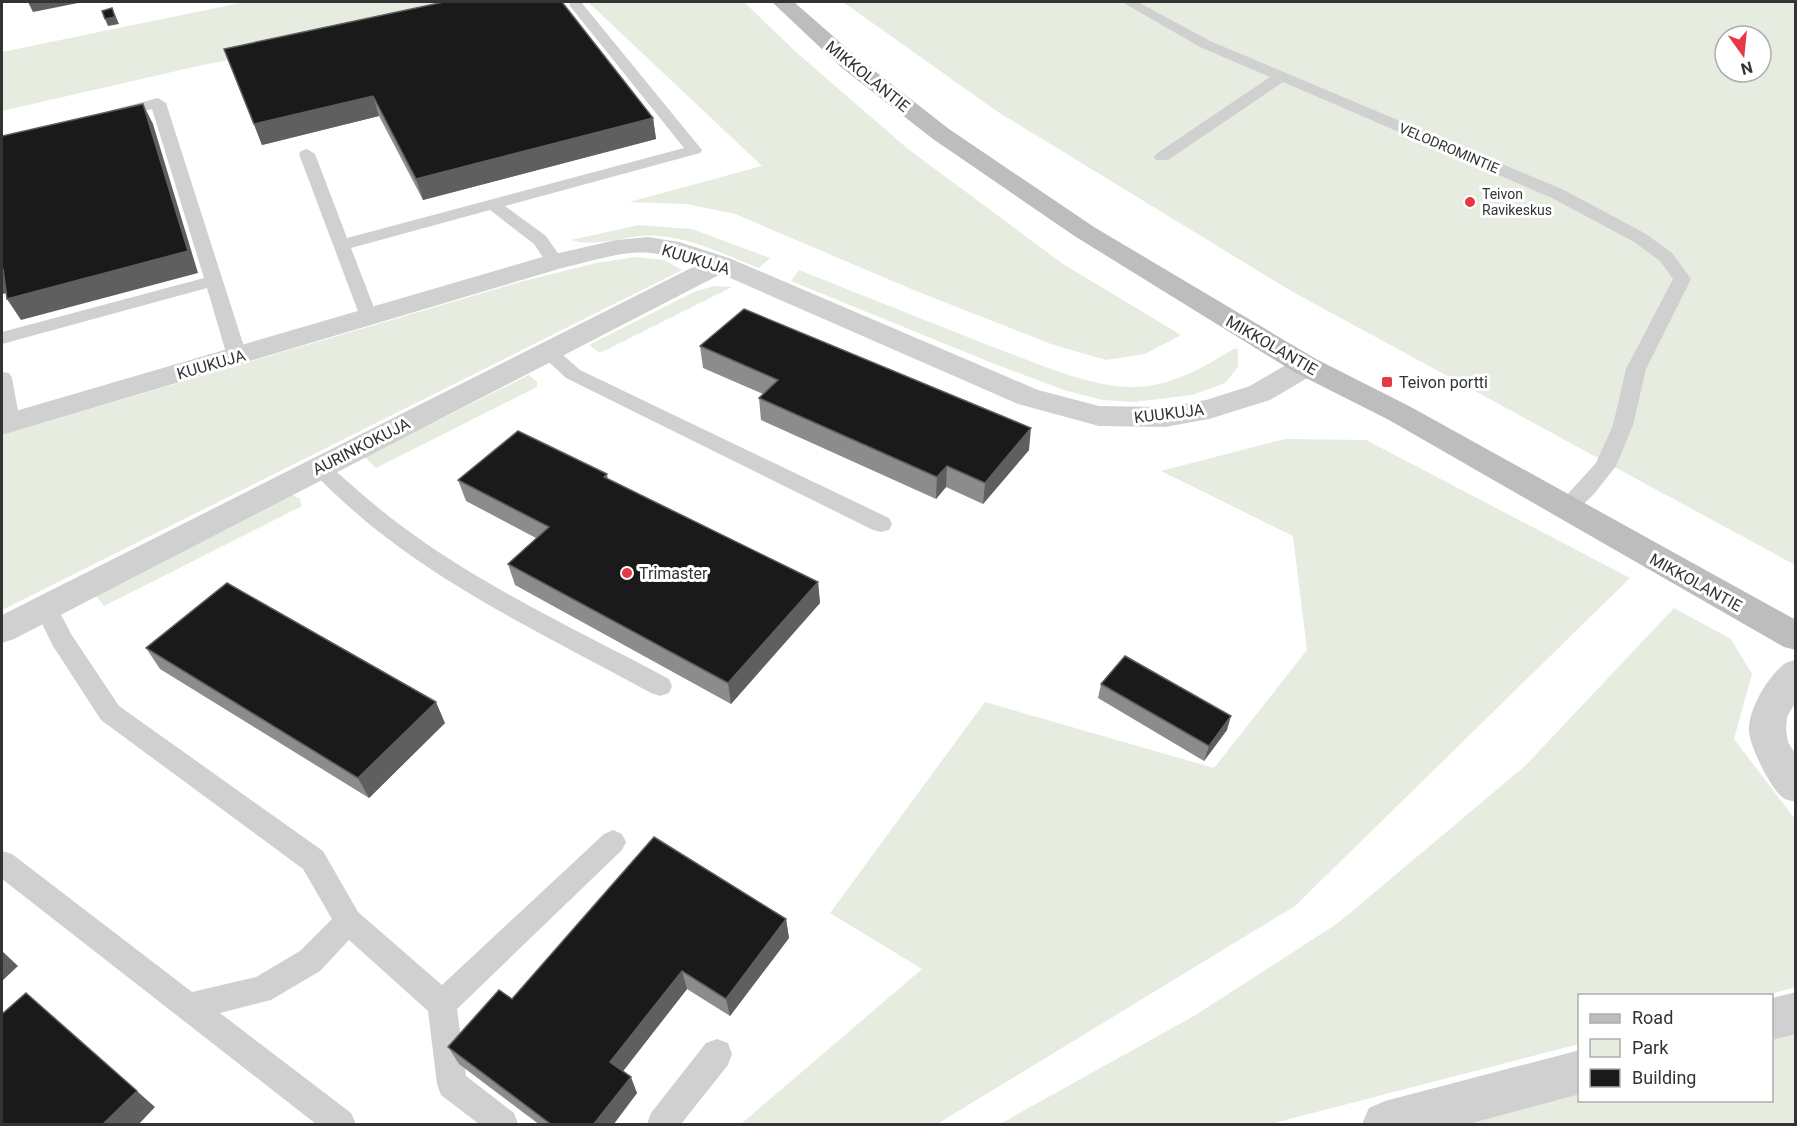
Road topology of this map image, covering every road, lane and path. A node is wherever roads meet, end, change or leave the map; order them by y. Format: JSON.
{"nodes":[{"id":1,"x":782,"y":2,"type":"edge"},
{"id":2,"x":1129,"y":2,"type":"edge"},
{"id":3,"x":575,"y":3,"type":"dead end"},
{"id":4,"x":1282,"y":76,"type":"junction"},
{"id":5,"x":102,"y":117,"type":"edge"},
{"id":6,"x":308,"y":154,"type":"dead end"},
{"id":7,"x":1162,"y":157,"type":"dead end"},
{"id":8,"x":492,"y":204,"type":"junction"},
{"id":9,"x":341,"y":245,"type":"junction"},
{"id":10,"x":555,"y":262,"type":"junction"},
{"id":11,"x":720,"y":264,"type":"junction"},
{"id":12,"x":213,"y":281,"type":"junction"},
{"id":13,"x":369,"y":318,"type":"junction"},
{"id":14,"x":2,"y":338,"type":"edge"},
{"id":15,"x":547,"y":351,"type":"junction"},
{"id":16,"x":237,"y":356,"type":"junction"},
{"id":17,"x":1306,"y":366,"type":"junction"},
{"id":18,"x":2,"y":378,"type":"edge"},
{"id":19,"x":6,"y":423,"type":"edge"},
{"id":20,"x":320,"y":467,"type":"junction"},
{"id":21,"x":1566,"y":508,"type":"junction"},
{"id":22,"x":881,"y":524,"type":"dead end"},
{"id":23,"x":46,"y":607,"type":"junction"},
{"id":24,"x":2,"y":630,"type":"edge"},
{"id":25,"x":1796,"y":637,"type":"edge"},
{"id":26,"x":1796,"y":674,"type":"edge"},
{"id":27,"x":660,"y":686,"type":"dead end"},
{"id":28,"x":1796,"y":786,"type":"edge"},
{"id":29,"x":613,"y":842,"type":"dead end"},
{"id":30,"x":2,"y":863,"type":"edge"},
{"id":31,"x":348,"y":921,"type":"junction"},
{"id":32,"x":442,"y":1004,"type":"junction"},
{"id":33,"x":187,"y":1007,"type":"junction"},
{"id":34,"x":1796,"y":1013,"type":"edge"},
{"id":35,"x":1773,"y":1019,"type":"edge"},
{"id":36,"x":717,"y":1054,"type":"dead end"},
{"id":37,"x":1578,"y":1073,"type":"edge"},
{"id":38,"x":340,"y":1125,"type":"edge"},
{"id":39,"x":502,"y":1125,"type":"edge"},
{"id":40,"x":662,"y":1125,"type":"edge"},
{"id":41,"x":1385,"y":1125,"type":"edge"}],
"edges":[{"from":1,"to":17,"type":"main road","name":"MIKKOLANTIE"},
{"from":2,"to":4,"type":"lane","name":"VELODROMINTIE"},
{"from":3,"to":8,"type":"lane"},
{"from":4,"to":7,"type":"lane"},
{"from":4,"to":21,"type":"lane","name":"VELODROMINTIE"},
{"from":5,"to":12,"type":"lane"},
{"from":6,"to":9,"type":"lane"},
{"from":8,"to":9,"type":"lane"},
{"from":8,"to":10,"type":"lane"},
{"from":9,"to":13,"type":"lane"},
{"from":10,"to":11,"type":"street","name":"KUUKUJA"},
{"from":10,"to":13,"type":"street","name":"KUUKUJA"},
{"from":11,"to":15,"type":"street","name":"AURINKOKUJA"},
{"from":11,"to":17,"type":"street","name":"KUUKUJA"},
{"from":12,"to":14,"type":"lane"},
{"from":12,"to":16,"type":"lane"},
{"from":13,"to":16,"type":"street","name":"KUUKUJA"},
{"from":15,"to":20,"type":"street","name":"AURINKOKUJA"},
{"from":15,"to":22,"type":"lane"},
{"from":16,"to":19,"type":"street","name":"KUUKUJA"},
{"from":17,"to":21,"type":"main road","name":"MIKKOLANTIE"},
{"from":18,"to":19,"type":"lane"},
{"from":20,"to":23,"type":"street","name":"AURINKOKUJA"},
{"from":20,"to":27,"type":"lane"},
{"from":21,"to":25,"type":"main road","name":"MIKKOLANTIE"},
{"from":23,"to":24,"type":"street","name":"AURINKOKUJA"},
{"from":23,"to":31,"type":"lane"},
{"from":26,"to":28,"type":"street"},
{"from":29,"to":32,"type":"lane"},
{"from":30,"to":33,"type":"lane"},
{"from":31,"to":32,"type":"lane"},
{"from":31,"to":33,"type":"lane"},
{"from":32,"to":39,"type":"lane"},
{"from":33,"to":38,"type":"lane"},
{"from":34,"to":35,"type":"street"},
{"from":36,"to":40,"type":"lane"},
{"from":37,"to":41,"type":"street"}]}
